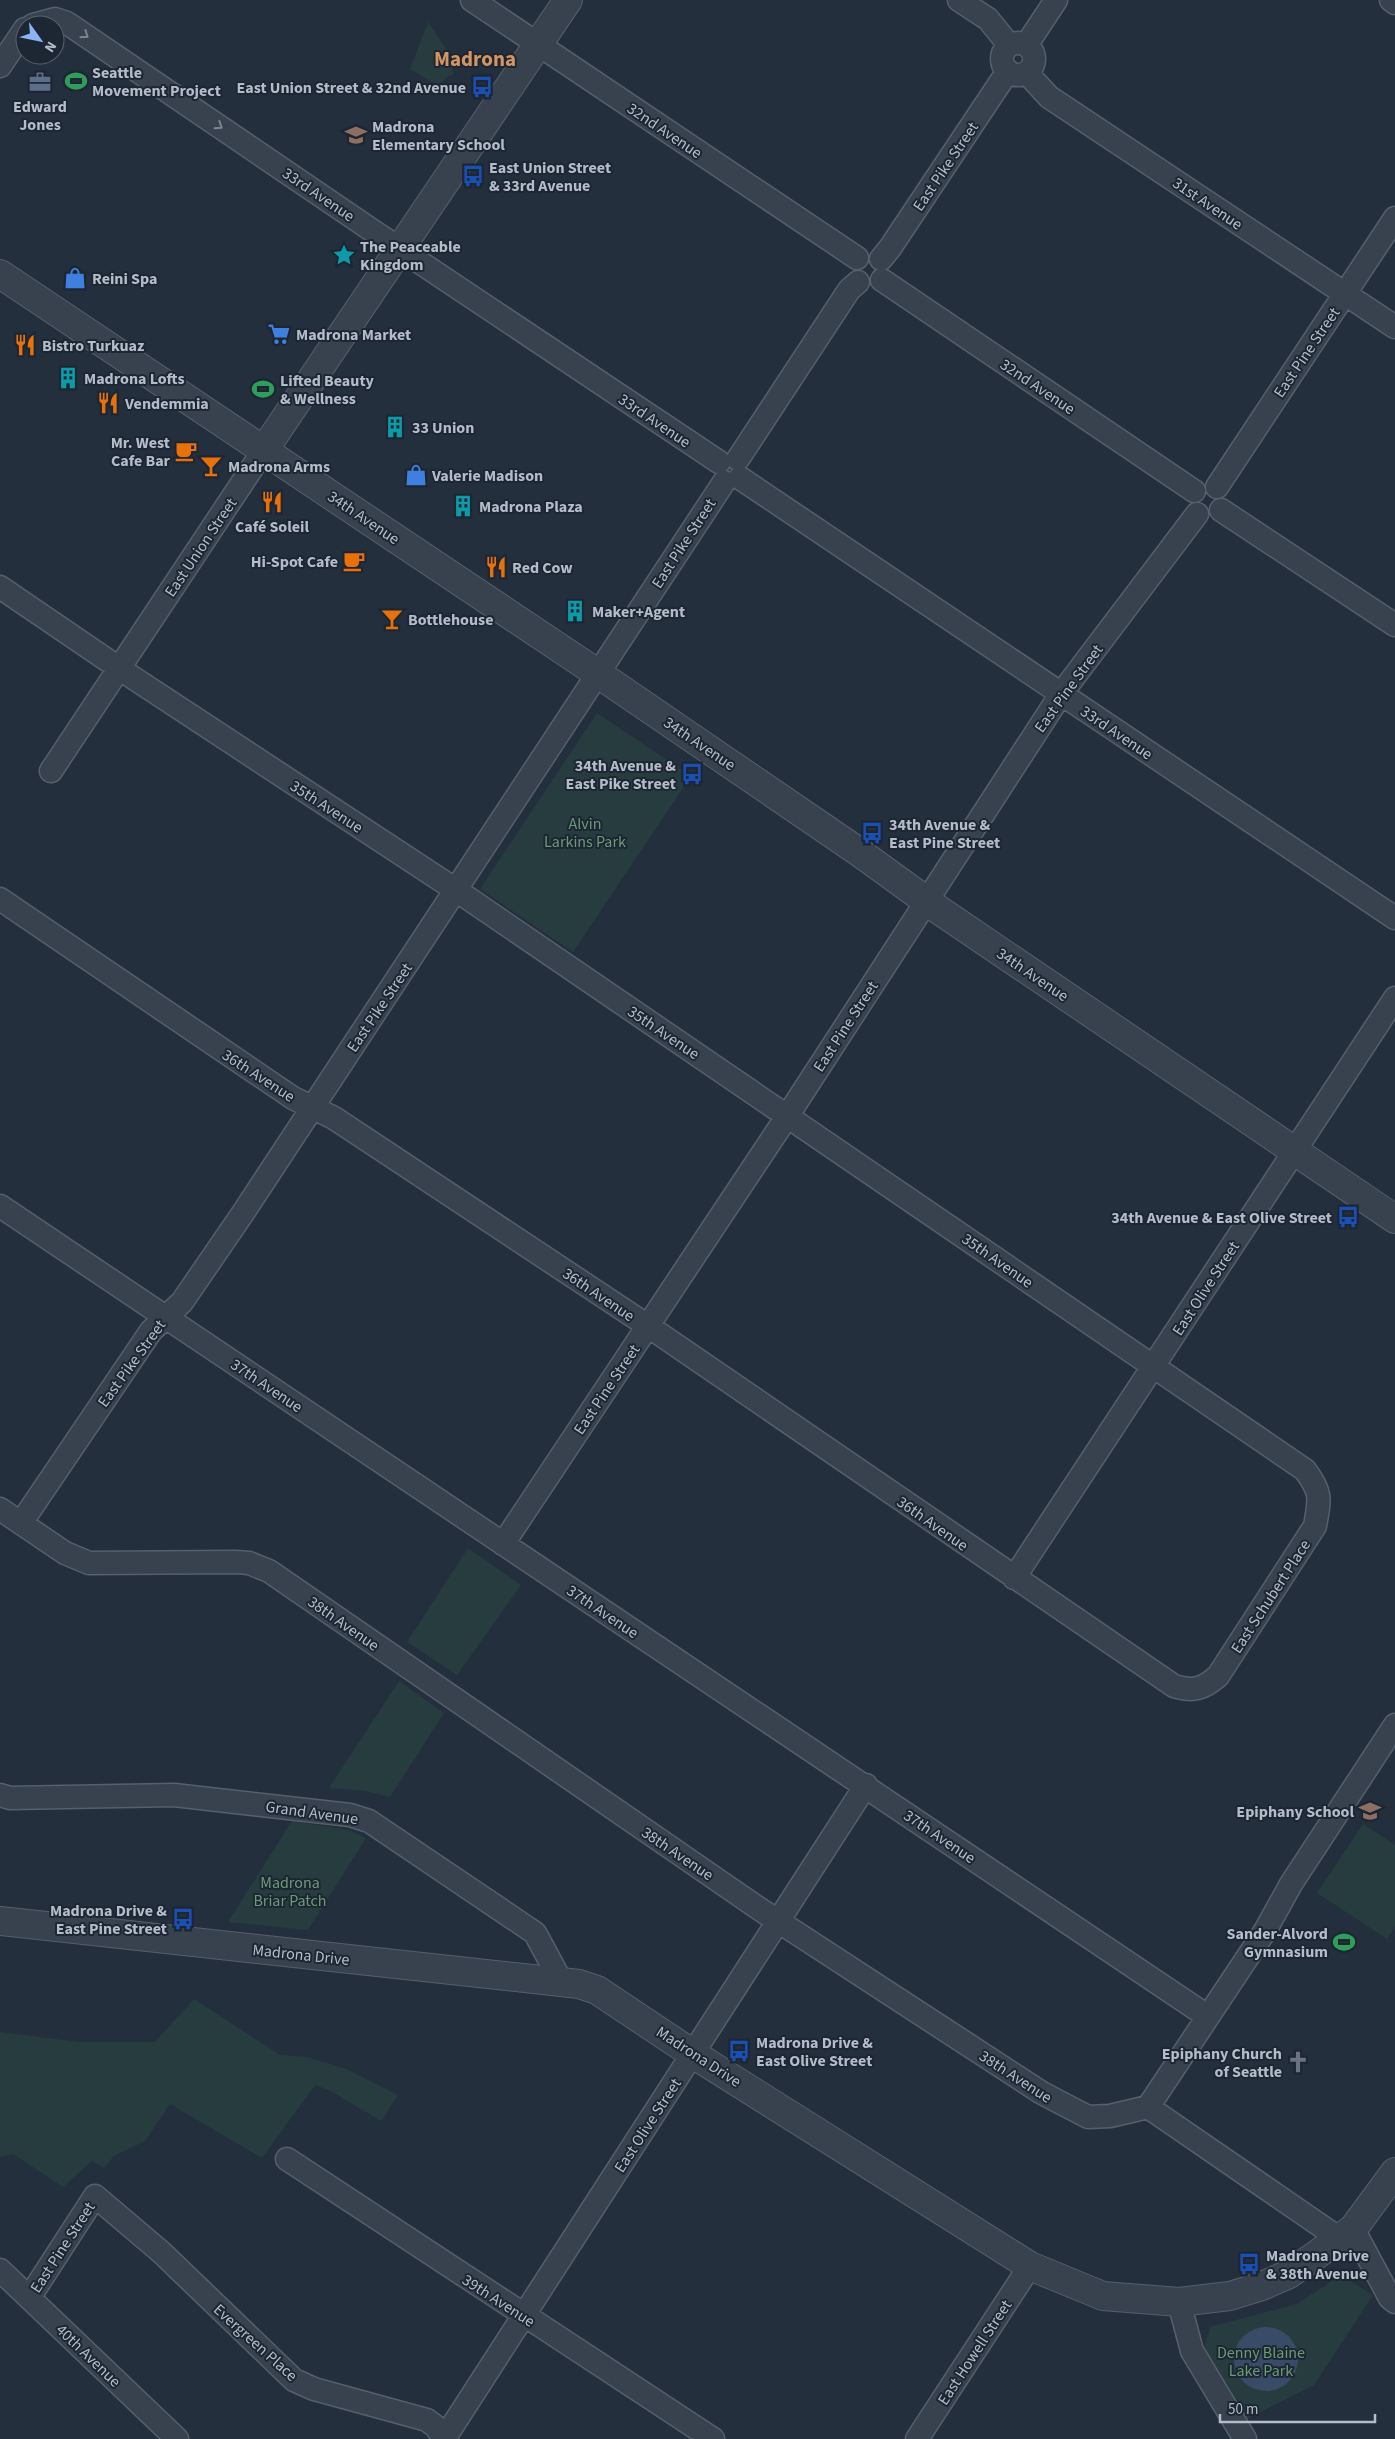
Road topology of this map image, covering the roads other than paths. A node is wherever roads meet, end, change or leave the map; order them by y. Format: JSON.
{"nodes":[{"id":1,"x":472,"y":0,"type":"edge"},
{"id":2,"x":568,"y":0,"type":"edge"},
{"id":3,"x":959,"y":0,"type":"edge"},
{"id":4,"x":1056,"y":0,"type":"edge"},
{"id":5,"x":1391,"y":0,"type":"edge"},
{"id":6,"x":1395,"y":3,"type":"edge"},
{"id":7,"x":65,"y":22,"type":"edge"},
{"id":8,"x":538,"y":45,"type":"junction"},
{"id":9,"x":1018,"y":45,"type":"junction"},
{"id":10,"x":15,"y":47,"type":"edge"},
{"id":11,"x":0,"y":66,"type":"edge"},
{"id":12,"x":1017,"y":72,"type":"junction"},
{"id":13,"x":1395,"y":218,"type":"edge"},
{"id":14,"x":399,"y":249,"type":"junction"},
{"id":15,"x":858,"y":258,"type":"junction"},
{"id":16,"x":881,"y":270,"type":"junction"},
{"id":17,"x":0,"y":274,"type":"edge"},
{"id":18,"x":858,"y":282,"type":"junction"},
{"id":19,"x":1345,"y":293,"type":"junction"},
{"id":20,"x":1395,"y":327,"type":"edge"},
{"id":21,"x":264,"y":450,"type":"junction"},
{"id":22,"x":730,"y":470,"type":"junction"},
{"id":23,"x":1216,"y":487,"type":"junction"},
{"id":24,"x":1194,"y":491,"type":"junction"},
{"id":25,"x":1221,"y":510,"type":"junction"},
{"id":26,"x":1198,"y":514,"type":"junction"},
{"id":27,"x":0,"y":587,"type":"edge"},
{"id":28,"x":1395,"y":625,"type":"edge"},
{"id":29,"x":119,"y":668,"type":"junction"},
{"id":30,"x":598,"y":673,"type":"junction"},
{"id":31,"x":1061,"y":694,"type":"junction"},
{"id":32,"x":51,"y":771,"type":"dead end"},
{"id":33,"x":456,"y":890,"type":"junction"},
{"id":34,"x":0,"y":899,"type":"edge"},
{"id":35,"x":926,"y":901,"type":"junction"},
{"id":36,"x":1395,"y":918,"type":"edge"},
{"id":37,"x":1395,"y":998,"type":"edge"},
{"id":38,"x":312,"y":1107,"type":"junction"},
{"id":39,"x":788,"y":1115,"type":"junction"},
{"id":40,"x":1294,"y":1151,"type":"junction"},
{"id":41,"x":0,"y":1206,"type":"edge"},
{"id":42,"x":1395,"y":1219,"type":"edge"},
{"id":43,"x":166,"y":1316,"type":"junction"},
{"id":44,"x":648,"y":1326,"type":"junction"},
{"id":45,"x":1153,"y":1366,"type":"junction"},
{"id":46,"x":1318,"y":1488,"type":"joint"},
{"id":47,"x":0,"y":1509,"type":"edge"},
{"id":48,"x":21,"y":1523,"type":"junction"},
{"id":49,"x":503,"y":1544,"type":"junction"},
{"id":50,"x":1014,"y":1578,"type":"junction"},
{"id":51,"x":1196,"y":1690,"type":"joint"},
{"id":52,"x":1395,"y":1725,"type":"edge"},
{"id":53,"x":866,"y":1785,"type":"junction"},
{"id":54,"x":0,"y":1795,"type":"edge"},
{"id":55,"x":0,"y":1921,"type":"edge"},
{"id":56,"x":779,"y":1921,"type":"junction"},
{"id":57,"x":562,"y":1983,"type":"junction"},
{"id":58,"x":1207,"y":2016,"type":"junction"},
{"id":59,"x":693,"y":2054,"type":"junction"},
{"id":60,"x":1148,"y":2107,"type":"junction"},
{"id":61,"x":287,"y":2159,"type":"dead end"},
{"id":62,"x":1395,"y":2172,"type":"edge"},
{"id":63,"x":95,"y":2196,"type":"joint"},
{"id":64,"x":1346,"y":2234,"type":"junction"},
{"id":65,"x":1030,"y":2266,"type":"junction"},
{"id":66,"x":0,"y":2270,"type":"edge"},
{"id":67,"x":29,"y":2298,"type":"junction"},
{"id":68,"x":1179,"y":2302,"type":"junction"},
{"id":69,"x":1395,"y":2302,"type":"edge"},
{"id":70,"x":524,"y":2316,"type":"junction"},
{"id":71,"x":178,"y":2439,"type":"edge"},
{"id":72,"x":444,"y":2439,"type":"edge"},
{"id":73,"x":713,"y":2439,"type":"edge"},
{"id":74,"x":917,"y":2439,"type":"edge"},
{"id":75,"x":1245,"y":2439,"type":"edge"}],
"edges":[{"from":1,"to":8,"type":"street","name":"32nd Avenue"},
{"from":2,"to":8,"type":"street","name":"East Union Street"},
{"from":3,"to":9,"type":"street"},
{"from":4,"to":9,"type":"street"},
{"from":5,"to":6,"type":"street"},
{"from":7,"to":14,"type":"street","name":"33rd Avenue","one_way":true},
{"from":8,"to":14,"type":"street","name":"East Union Street"},
{"from":8,"to":15,"type":"street","name":"32nd Avenue"},
{"from":9,"to":12,"type":"street","name":"East Pike Street"},
{"from":10,"to":11,"type":"street"},
{"from":12,"to":16,"type":"street","name":"East Pike Street"},
{"from":12,"to":19,"type":"street","name":"31st Avenue"},
{"from":13,"to":19,"type":"street","name":"East Pine Street"},
{"from":14,"to":21,"type":"street","name":"East Union Street"},
{"from":14,"to":22,"type":"street","name":"33rd Avenue"},
{"from":15,"to":16,"type":"street"},
{"from":15,"to":18,"type":"street"},
{"from":16,"to":18,"type":"street"},
{"from":16,"to":24,"type":"street","name":"32nd Avenue"},
{"from":17,"to":21,"type":"street","name":"34th Avenue"},
{"from":18,"to":22,"type":"street","name":"East Pike Street"},
{"from":19,"to":20,"type":"street","name":"31st Avenue"},
{"from":19,"to":23,"type":"street","name":"East Pine Street"},
{"from":21,"to":29,"type":"street","name":"East Union Street"},
{"from":21,"to":30,"type":"street","name":"34th Avenue"},
{"from":22,"to":30,"type":"street","name":"East Pike Street"},
{"from":22,"to":31,"type":"street","name":"33rd Avenue"},
{"from":23,"to":24,"type":"street"},
{"from":23,"to":25,"type":"street"},
{"from":24,"to":26,"type":"street"},
{"from":25,"to":26,"type":"street"},
{"from":25,"to":28,"type":"street"},
{"from":26,"to":31,"type":"street","name":"East Pine Street"},
{"from":27,"to":29,"type":"street","name":"35th Avenue"},
{"from":29,"to":32,"type":"street","name":"East Union Street"},
{"from":29,"to":33,"type":"street","name":"35th Avenue"},
{"from":30,"to":33,"type":"street","name":"East Pike Street"},
{"from":30,"to":35,"type":"street","name":"34th Avenue"},
{"from":31,"to":35,"type":"street","name":"East Pine Street"},
{"from":31,"to":36,"type":"street","name":"33rd Avenue"},
{"from":33,"to":38,"type":"street","name":"East Pike Street"},
{"from":33,"to":39,"type":"street","name":"35th Avenue"},
{"from":34,"to":38,"type":"street","name":"36th Avenue"},
{"from":35,"to":39,"type":"street","name":"East Pine Street"},
{"from":35,"to":40,"type":"street","name":"34th Avenue"},
{"from":37,"to":40,"type":"street","name":"East Olive Street"},
{"from":38,"to":43,"type":"street","name":"East Pike Street"},
{"from":38,"to":44,"type":"street","name":"36th Avenue"},
{"from":39,"to":44,"type":"street","name":"East Pine Street"},
{"from":39,"to":45,"type":"street","name":"35th Avenue"},
{"from":40,"to":42,"type":"street","name":"34th Avenue"},
{"from":40,"to":45,"type":"street","name":"East Olive Street"},
{"from":41,"to":43,"type":"street","name":"37th Avenue"},
{"from":43,"to":48,"type":"street","name":"East Pike Street"},
{"from":43,"to":49,"type":"street","name":"37th Avenue"},
{"from":44,"to":49,"type":"street","name":"East Pine Street"},
{"from":44,"to":50,"type":"street","name":"36th Avenue"},
{"from":45,"to":46,"type":"street","name":"35th Avenue"},
{"from":45,"to":50,"type":"street","name":"East Olive Street"},
{"from":46,"to":51,"type":"street","name":"East Schubert Place"},
{"from":47,"to":48,"type":"street","name":"38th Avenue"},
{"from":48,"to":56,"type":"street","name":"38th Avenue"},
{"from":49,"to":53,"type":"street","name":"37th Avenue"},
{"from":50,"to":51,"type":"street","name":"36th Avenue"},
{"from":52,"to":58,"type":"street"},
{"from":53,"to":56,"type":"street","name":"East Olive Street"},
{"from":53,"to":58,"type":"street","name":"37th Avenue"},
{"from":54,"to":57,"type":"street","name":"Grand Avenue"},
{"from":55,"to":57,"type":"street","name":"Madrona Drive"},
{"from":56,"to":59,"type":"street","name":"East Olive Street"},
{"from":56,"to":60,"type":"street","name":"38th Avenue"},
{"from":57,"to":59,"type":"street","name":"Madrona Drive"},
{"from":58,"to":60,"type":"street"},
{"from":59,"to":65,"type":"street","name":"Madrona Drive"},
{"from":59,"to":70,"type":"street","name":"East Olive Street"},
{"from":60,"to":64,"type":"street"},
{"from":61,"to":70,"type":"street","name":"39th Avenue"},
{"from":62,"to":64,"type":"street","name":"Madrona Drive"},
{"from":63,"to":67,"type":"street","name":"East Pine Street"},
{"from":63,"to":72,"type":"street","name":"Evergreen Place"},
{"from":64,"to":68,"type":"street","name":"Madrona Drive"},
{"from":64,"to":69,"type":"street"},
{"from":65,"to":68,"type":"street","name":"Madrona Drive"},
{"from":65,"to":74,"type":"street","name":"East Howell Street"},
{"from":66,"to":67,"type":"street","name":"40th Avenue"},
{"from":67,"to":71,"type":"street","name":"40th Avenue"},
{"from":68,"to":75,"type":"street"},
{"from":70,"to":72,"type":"street","name":"East Olive Street"},
{"from":70,"to":73,"type":"street","name":"39th Avenue"}]}
